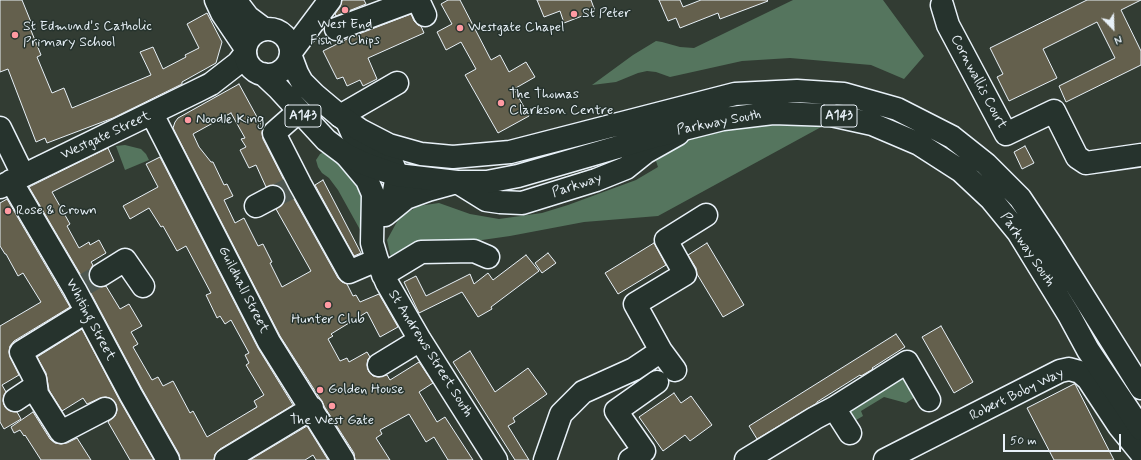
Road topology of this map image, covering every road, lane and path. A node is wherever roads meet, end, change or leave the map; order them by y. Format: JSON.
{"nodes":[{"id":1,"x":216,"y":0,"type":"edge"},
{"id":2,"x":235,"y":0,"type":"edge"},
{"id":3,"x":315,"y":0,"type":"edge"},
{"id":4,"x":330,"y":0,"type":"edge"},
{"id":5,"x":943,"y":2,"type":"edge"},
{"id":6,"x":419,"y":5,"type":"edge"},
{"id":7,"x":270,"y":29,"type":"junction"},
{"id":8,"x":336,"y":29,"type":"dead end"},
{"id":9,"x":291,"y":55,"type":"junction"},
{"id":10,"x":252,"y":62,"type":"junction"},
{"id":11,"x":397,"y":83,"type":"dead end"},
{"id":12,"x":299,"y":112,"type":"junction"},
{"id":13,"x":152,"y":114,"type":"junction"},
{"id":14,"x":343,"y":119,"type":"junction"},
{"id":15,"x":0,"y":128,"type":"edge"},
{"id":16,"x":346,"y":155,"type":"junction"},
{"id":17,"x":1141,"y":155,"type":"edge"},
{"id":18,"x":397,"y":175,"type":"junction"},
{"id":19,"x":11,"y":181,"type":"edge"},
{"id":20,"x":457,"y":182,"type":"junction"},
{"id":21,"x":385,"y":215,"type":"junction"},
{"id":22,"x":706,"y":215,"type":"dead end"},
{"id":23,"x":488,"y":257,"type":"dead end"},
{"id":24,"x":377,"y":259,"type":"junction"},
{"id":25,"x":101,"y":275,"type":"tunnel mouth"},
{"id":26,"x":143,"y":286,"type":"dead end"},
{"id":27,"x":86,"y":312,"type":"junction"},
{"id":28,"x":420,"y":340,"type":"junction"},
{"id":29,"x":661,"y":351,"type":"junction"},
{"id":30,"x":379,"y":365,"type":"dead end"},
{"id":31,"x":675,"y":370,"type":"dead end"},
{"id":32,"x":657,"y":382,"type":"dead end"},
{"id":33,"x":36,"y":386,"type":"junction"},
{"id":34,"x":1141,"y":388,"type":"edge"},
{"id":35,"x":15,"y":400,"type":"dead end"},
{"id":36,"x":929,"y":400,"type":"dead end"},
{"id":37,"x":117,"y":403,"type":"junction"},
{"id":38,"x":312,"y":408,"type":"junction"},
{"id":39,"x":834,"y":408,"type":"junction"},
{"id":40,"x":1141,"y":429,"type":"edge"},
{"id":41,"x":850,"y":433,"type":"dead end"},
{"id":42,"x":1141,"y":453,"type":"edge"},
{"id":43,"x":168,"y":460,"type":"edge"},
{"id":44,"x":226,"y":460,"type":"edge"},
{"id":45,"x":343,"y":460,"type":"edge"},
{"id":46,"x":496,"y":460,"type":"edge"},
{"id":47,"x":545,"y":460,"type":"edge"},
{"id":48,"x":630,"y":460,"type":"edge"},
{"id":49,"x":746,"y":460,"type":"edge"},
{"id":50,"x":885,"y":460,"type":"edge"}],
"edges":[{"from":1,"to":10,"type":"street","name":"Parkway South"},
{"from":2,"to":7,"type":"street"},
{"from":3,"to":7,"type":"street"},
{"from":4,"to":9,"type":"street"},
{"from":5,"to":17,"type":"street","name":"Cornwallis Court"},
{"from":6,"to":8,"type":"street"},
{"from":7,"to":9,"type":"street","number":"A143"},
{"from":7,"to":10,"type":"street"},
{"from":9,"to":10,"type":"street"},
{"from":9,"to":14,"type":"street","name":"Parkway South","number":"A143"},
{"from":10,"to":12,"type":"street","name":"Parkway South","number":"A143"},
{"from":10,"to":13,"type":"street","name":"Westgate Street"},
{"from":11,"to":14,"type":"street"},
{"from":12,"to":16,"type":"street","name":"Parkway South","number":"A143"},
{"from":12,"to":24,"type":"street"},
{"from":13,"to":19,"type":"street","name":"Westgate Street"},
{"from":13,"to":38,"type":"street","name":"Guildhall Street"},
{"from":14,"to":18,"type":"street"},
{"from":14,"to":34,"type":"street","name":"Parkway South","number":"A143"},
{"from":15,"to":19,"type":"street","name":"Whiting Street"},
{"from":16,"to":18,"type":"street","name":"Parkway South","number":"A143"},
{"from":16,"to":24,"type":"street"},
{"from":18,"to":20,"type":"street","name":"Parkway South","number":"A143"},
{"from":18,"to":21,"type":"street"},
{"from":19,"to":27,"type":"street","name":"Whiting Street"},
{"from":20,"to":21,"type":"street"},
{"from":20,"to":40,"type":"street","name":"Parkway South","number":"A143"},
{"from":21,"to":24,"type":"street"},
{"from":22,"to":29,"type":"street"},
{"from":23,"to":24,"type":"street"},
{"from":24,"to":28,"type":"street","name":"St Andrews Street South"},
{"from":25,"to":26,"type":"street"},
{"from":27,"to":33,"type":"street"},
{"from":27,"to":37,"type":"street","name":"Whiting Street"},
{"from":28,"to":30,"type":"street"},
{"from":28,"to":46,"type":"street","name":"St Andrews Street South"},
{"from":29,"to":31,"type":"street"},
{"from":29,"to":47,"type":"street"},
{"from":32,"to":48,"type":"street"},
{"from":33,"to":35,"type":"street"},
{"from":33,"to":37,"type":"street"},
{"from":36,"to":39,"type":"street"},
{"from":37,"to":43,"type":"street","name":"Whiting Street"},
{"from":38,"to":44,"type":"street"},
{"from":38,"to":45,"type":"street","name":"Guildhall Street"},
{"from":39,"to":41,"type":"street"},
{"from":39,"to":49,"type":"street"},
{"from":42,"to":50,"type":"street","name":"Robert Boby Way"}]}
